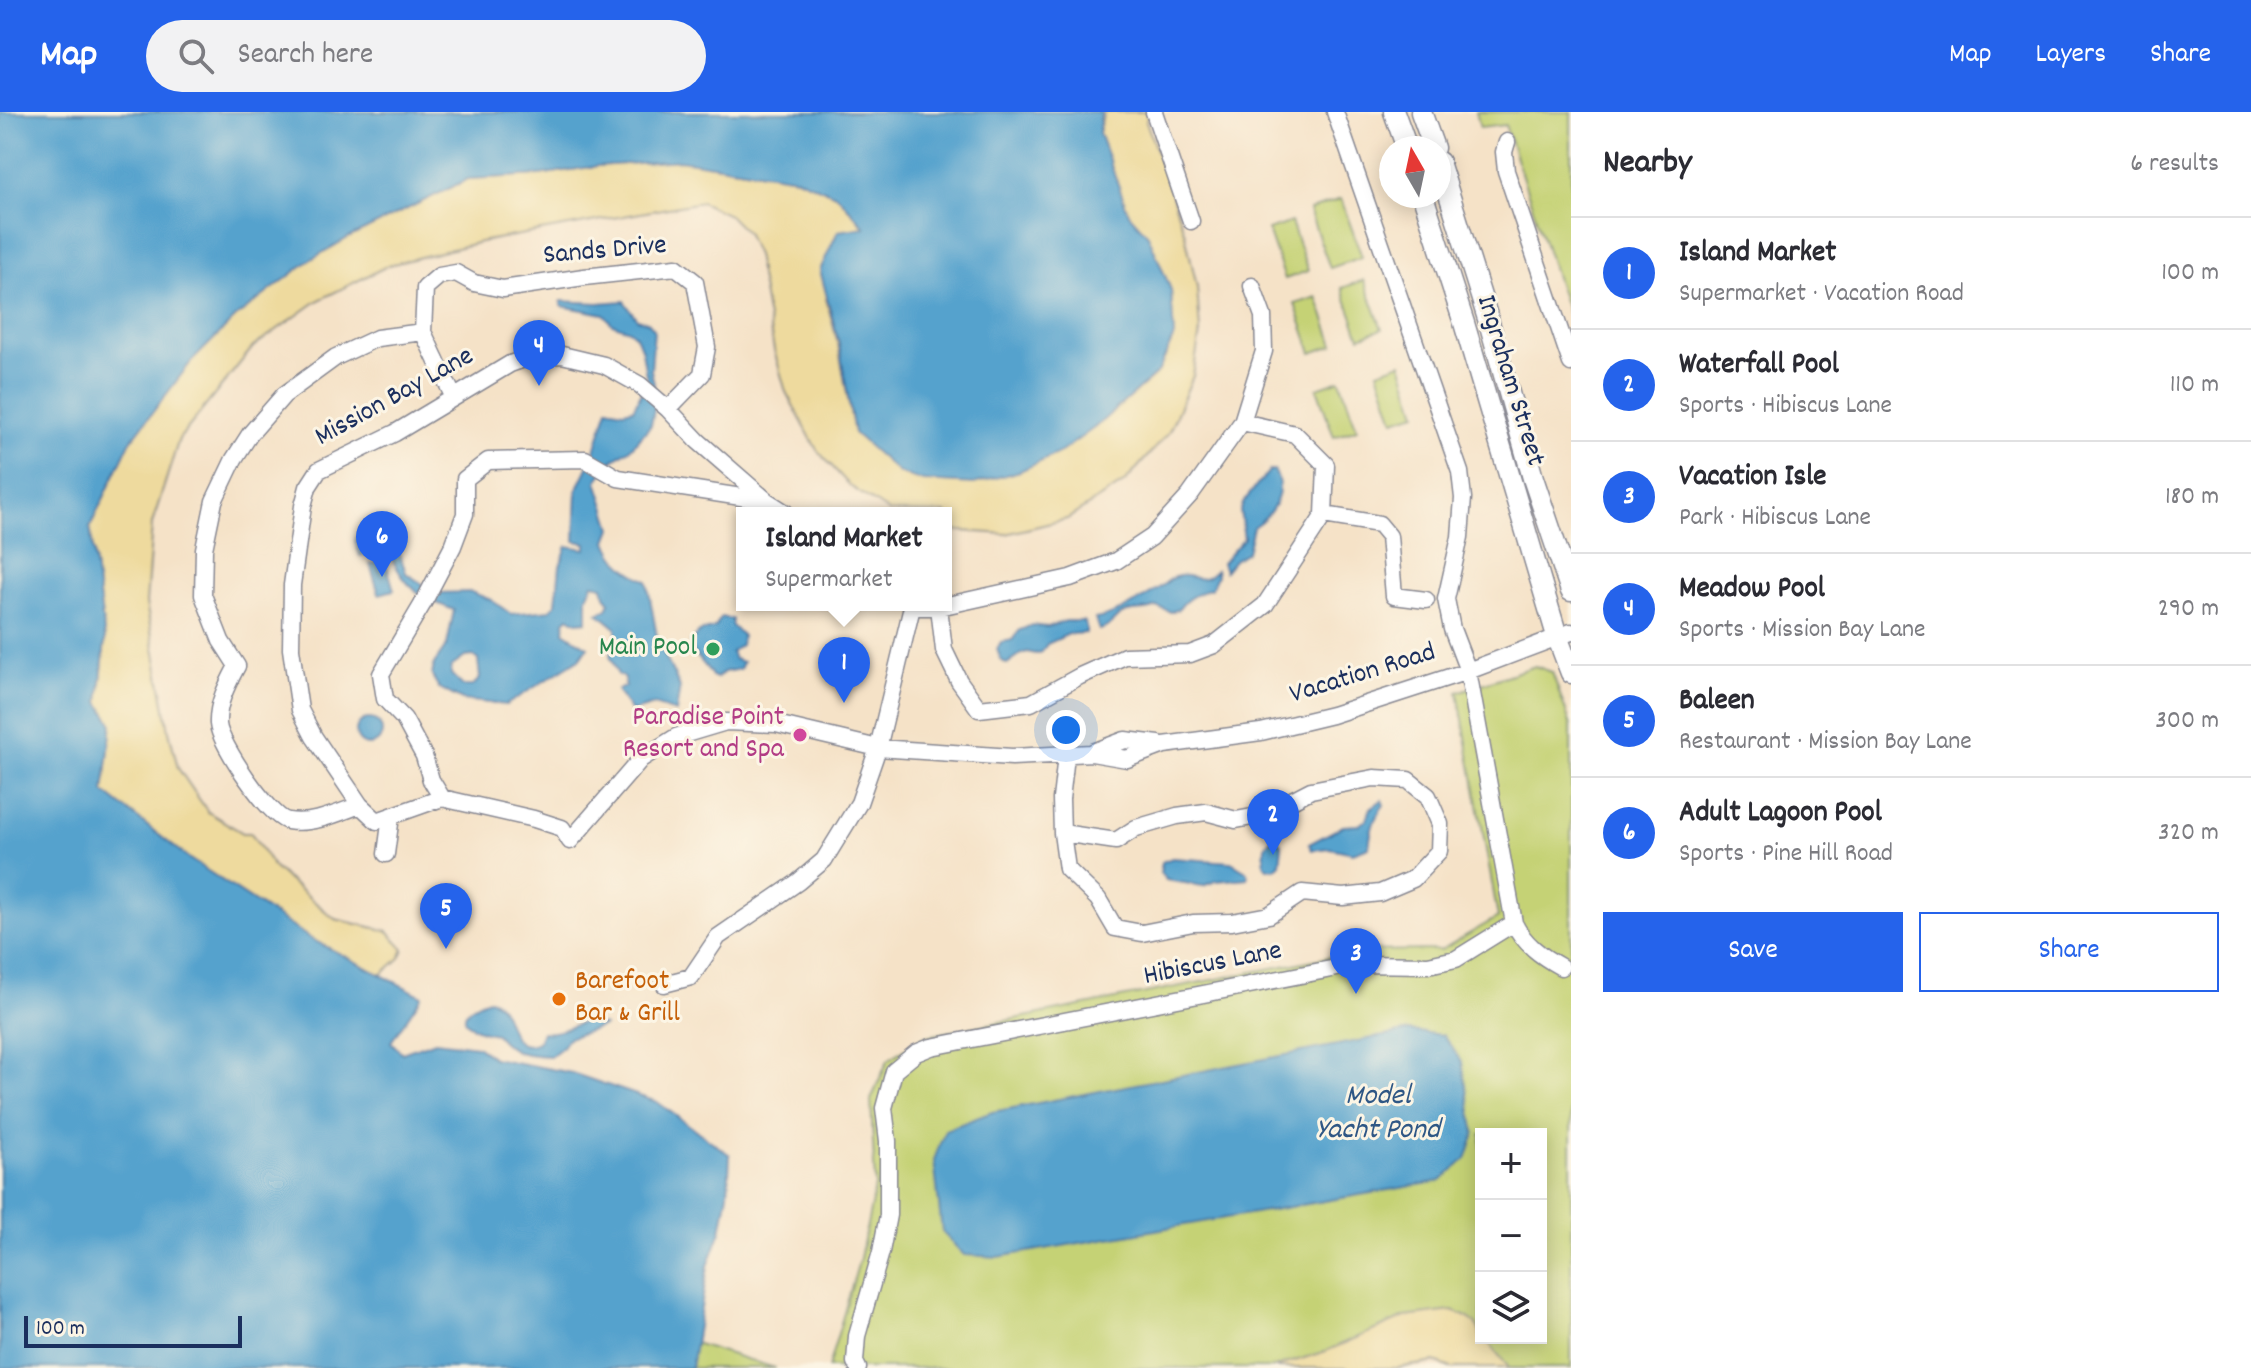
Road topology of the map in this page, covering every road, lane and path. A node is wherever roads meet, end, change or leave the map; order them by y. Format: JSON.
{"nodes":[{"id":1,"x":1154,"y":112,"type":"edge"},
{"id":2,"x":1335,"y":112,"type":"edge"},
{"id":3,"x":1394,"y":112,"type":"edge"},
{"id":4,"x":1421,"y":112,"type":"edge"},
{"id":5,"x":1403,"y":136,"type":"edge"},
{"id":6,"x":1430,"y":136,"type":"edge"},
{"id":7,"x":1507,"y":142,"type":"dead end"},
{"id":8,"x":1451,"y":200,"type":"edge"},
{"id":9,"x":1427,"y":208,"type":"edge"},
{"id":10,"x":1191,"y":221,"type":"dead end"},
{"id":11,"x":1252,"y":286,"type":"dead end"},
{"id":12,"x":423,"y":332,"type":"junction"},
{"id":13,"x":1571,"y":363,"type":"edge"},
{"id":14,"x":453,"y":396,"type":"junction"},
{"id":15,"x":668,"y":409,"type":"junction"},
{"id":16,"x":1242,"y":422,"type":"junction"},
{"id":17,"x":767,"y":501,"type":"junction"},
{"id":18,"x":776,"y":507,"type":"edge"},
{"id":19,"x":1324,"y":515,"type":"junction"},
{"id":20,"x":1571,"y":591,"type":"edge"},
{"id":21,"x":1426,"y":600,"type":"dead end"},
{"id":22,"x":952,"y":604,"type":"edge"},
{"id":23,"x":910,"y":611,"type":"edge"},
{"id":24,"x":939,"y":611,"type":"edge"},
{"id":25,"x":1566,"y":634,"type":"edge"},
{"id":26,"x":1468,"y":671,"type":"junction"},
{"id":27,"x":1571,"y":673,"type":"edge"},
{"id":28,"x":878,"y":748,"type":"junction"},
{"id":29,"x":1066,"y":756,"type":"junction"},
{"id":30,"x":442,"y":798,"type":"junction"},
{"id":31,"x":360,"y":805,"type":"junction"},
{"id":32,"x":391,"y":816,"type":"junction"},
{"id":33,"x":1062,"y":833,"type":"junction"},
{"id":34,"x":386,"y":854,"type":"dead end"},
{"id":35,"x":1514,"y":923,"type":"junction"},
{"id":36,"x":1561,"y":967,"type":"dead end"},
{"id":37,"x":664,"y":984,"type":"dead end"},
{"id":38,"x":858,"y":1368,"type":"edge"}],
"edges":[{"from":1,"to":10,"type":"street"},
{"from":2,"to":26,"type":"street"},
{"from":3,"to":5,"type":"main road"},
{"from":4,"to":6,"type":"main road"},
{"from":7,"to":13,"type":"street"},
{"from":8,"to":20,"type":"main road","name":"Ingraham Street"},
{"from":9,"to":25,"type":"main road","name":"Ingraham Street"},
{"from":11,"to":16,"type":"street"},
{"from":12,"to":14,"type":"street"},
{"from":12,"to":15,"type":"street","name":"Sands Drive"},
{"from":12,"to":31,"type":"street"},
{"from":14,"to":15,"type":"street","name":"Mission Bay Lane"},
{"from":14,"to":31,"type":"street","name":"Mission Bay Lane"},
{"from":15,"to":17,"type":"street","name":"Mission Bay Lane"},
{"from":16,"to":19,"type":"street"},
{"from":16,"to":22,"type":"street"},
{"from":17,"to":18,"type":"street","name":"Mission Bay Lane"},
{"from":17,"to":30,"type":"street"},
{"from":19,"to":21,"type":"street"},
{"from":19,"to":24,"type":"street"},
{"from":23,"to":28,"type":"street"},
{"from":25,"to":26,"type":"street","name":"Vacation Road"},
{"from":25,"to":27,"type":"main road","name":"Ingraham Street"},
{"from":26,"to":29,"type":"street","name":"Vacation Road"},
{"from":26,"to":35,"type":"street"},
{"from":28,"to":29,"type":"street","name":"Vacation Road"},
{"from":28,"to":30,"type":"street","name":"Vacation Road"},
{"from":28,"to":37,"type":"street"},
{"from":29,"to":33,"type":"street","name":"Hibiscus Lane"},
{"from":30,"to":32,"type":"street"},
{"from":31,"to":32,"type":"street"},
{"from":32,"to":34,"type":"street"},
{"from":33,"to":33,"type":"street","name":"Hibiscus Lane"},
{"from":35,"to":36,"type":"street"},
{"from":35,"to":38,"type":"street","name":"Hibiscus Lane"}]}
